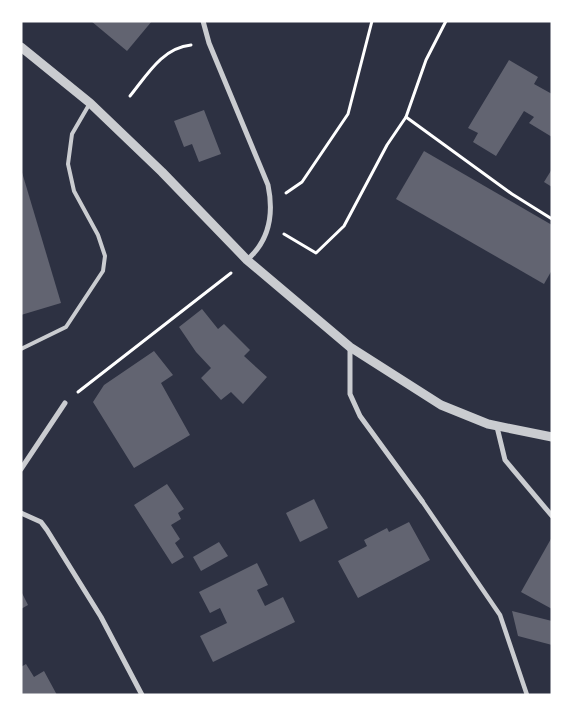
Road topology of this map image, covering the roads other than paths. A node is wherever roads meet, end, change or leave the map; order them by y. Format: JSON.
{"nodes":[{"id":1,"x":203,"y":21,"type":"edge"},
{"id":2,"x":21,"y":46,"type":"edge"},
{"id":3,"x":90,"y":103,"type":"junction"},
{"id":4,"x":247,"y":260,"type":"junction"},
{"id":5,"x":350,"y":347,"type":"junction"},
{"id":6,"x":21,"y":349,"type":"edge"},
{"id":7,"x":65,"y":403,"type":"road end"},
{"id":8,"x":497,"y":427,"type":"junction"},
{"id":9,"x":552,"y":437,"type":"edge"},
{"id":10,"x":21,"y":469,"type":"edge"},
{"id":11,"x":422,"y":501,"type":"joint"},
{"id":12,"x":21,"y":513,"type":"edge"},
{"id":13,"x":552,"y":516,"type":"edge"},
{"id":14,"x":142,"y":695,"type":"edge"},
{"id":15,"x":527,"y":695,"type":"edge"}],
"edges":[{"from":1,"to":4,"type":"street"},
{"from":2,"to":3,"type":"street"},
{"from":3,"to":4,"type":"street"},
{"from":3,"to":6,"type":"lane"},
{"from":4,"to":5,"type":"street"},
{"from":5,"to":8,"type":"street"},
{"from":5,"to":11,"type":"street"},
{"from":7,"to":10,"type":"street"},
{"from":8,"to":9,"type":"street"},
{"from":8,"to":13,"type":"street"},
{"from":11,"to":15,"type":"street"},
{"from":12,"to":14,"type":"street"}]}
